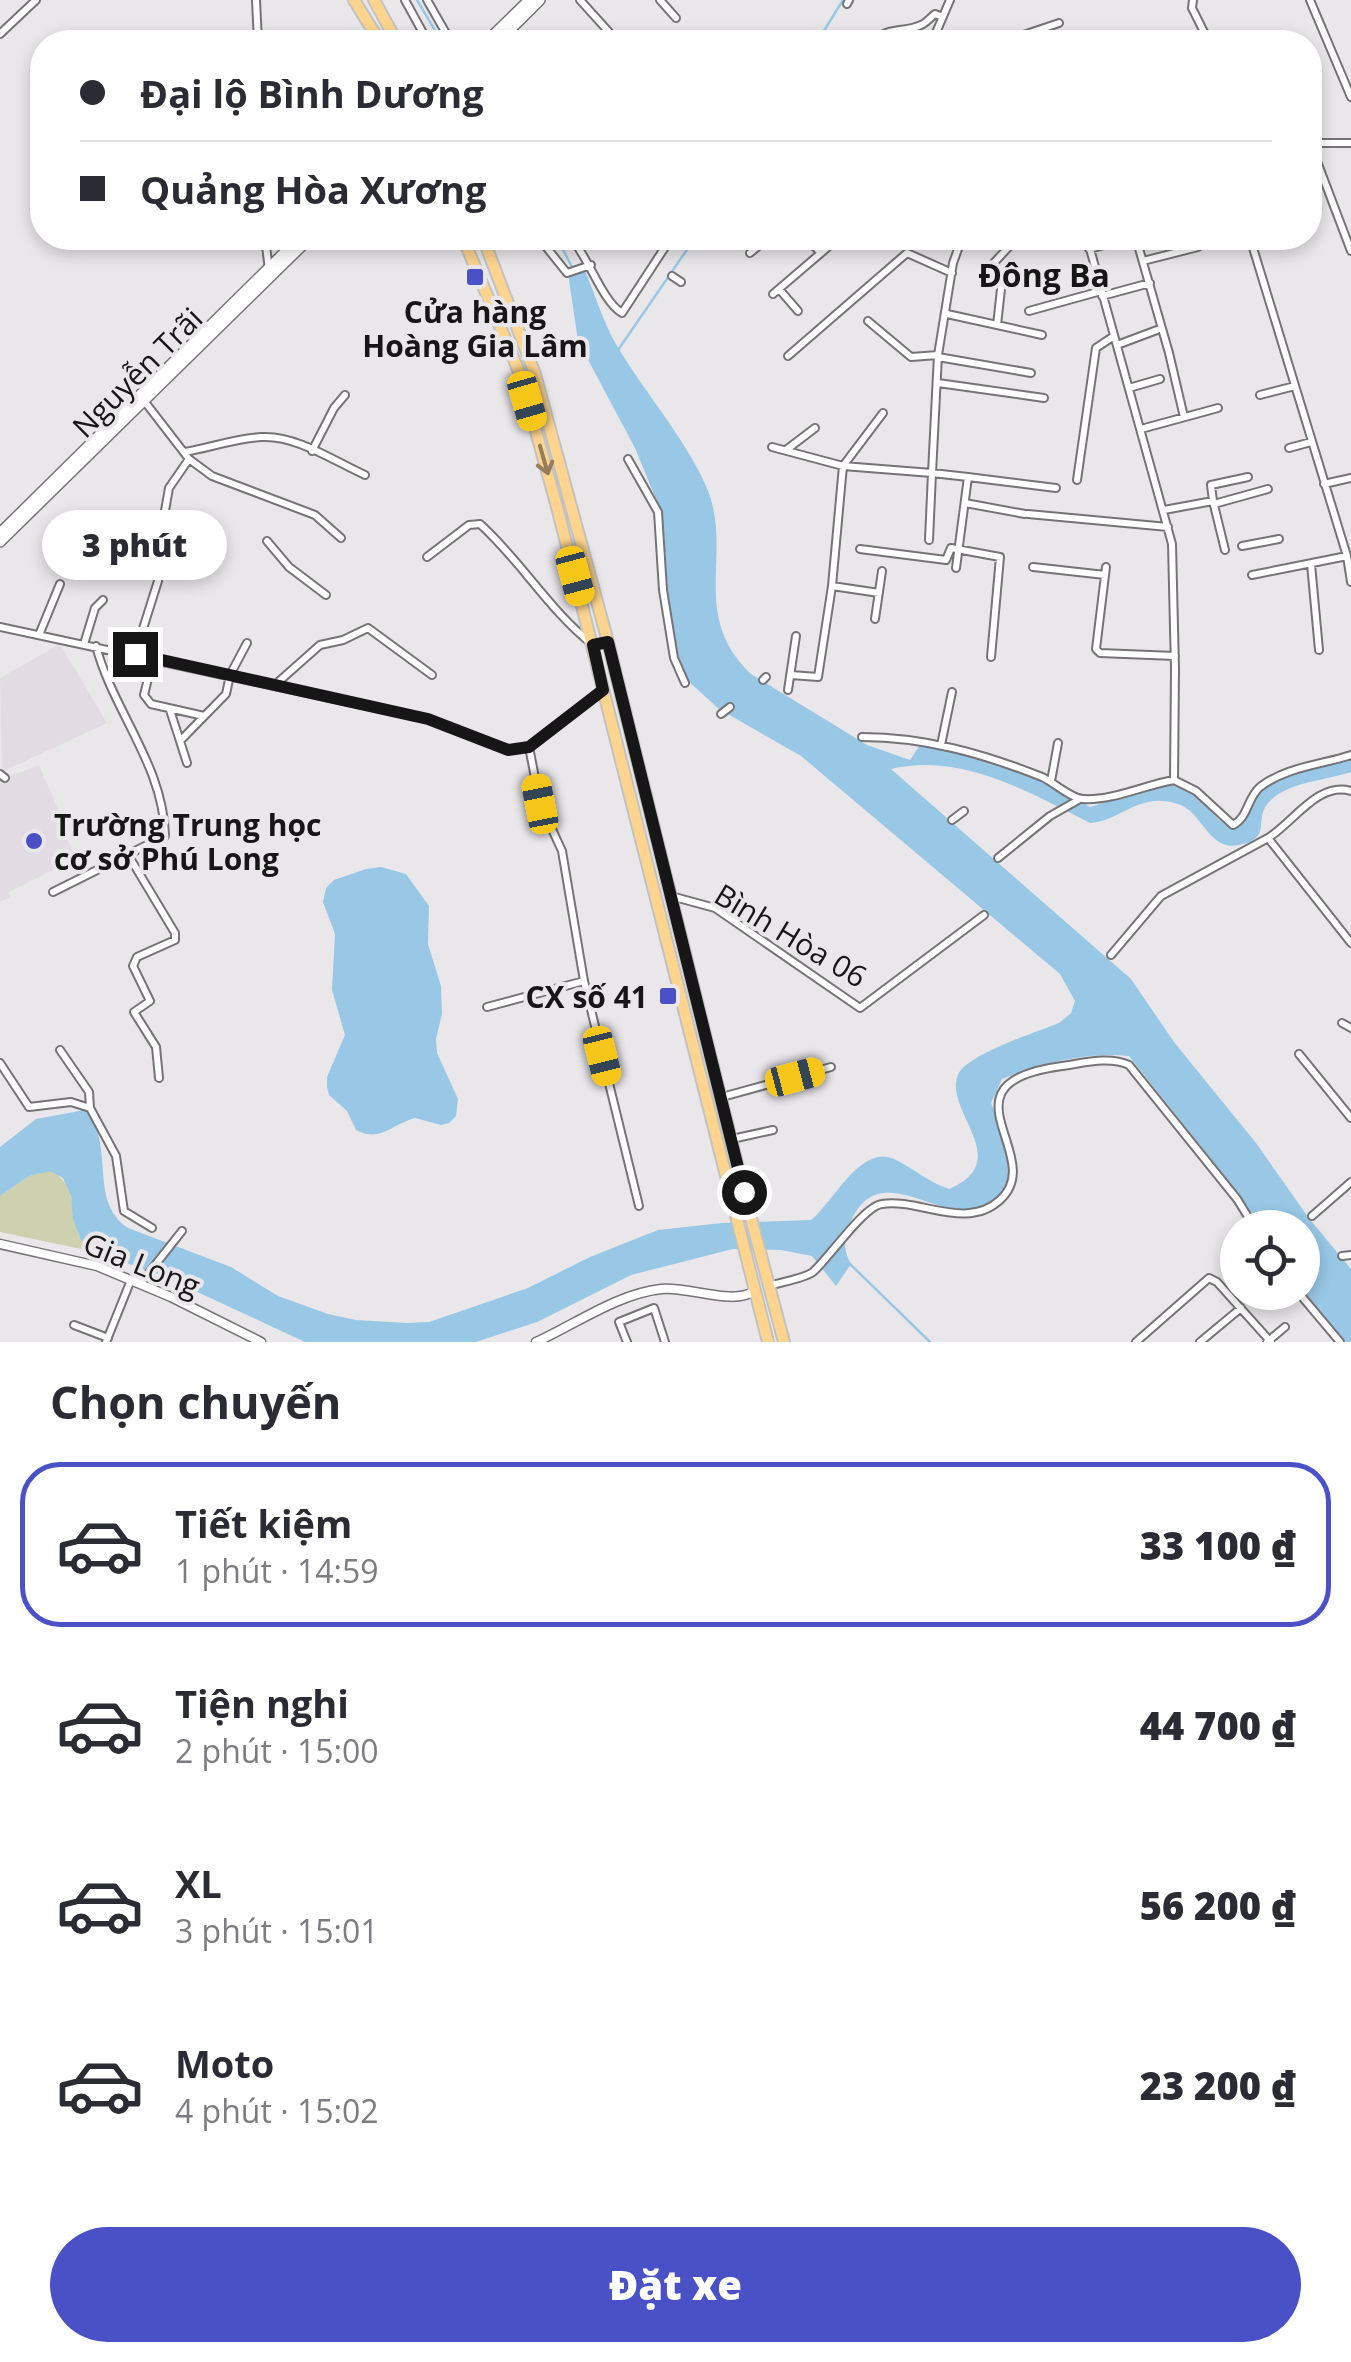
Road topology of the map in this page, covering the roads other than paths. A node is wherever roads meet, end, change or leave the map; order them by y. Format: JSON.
{"nodes":[{"id":1,"x":36,"y":0,"type":"edge"},
{"id":2,"x":256,"y":0,"type":"edge"},
{"id":3,"x":354,"y":0,"type":"edge"},
{"id":4,"x":374,"y":0,"type":"edge"},
{"id":5,"x":405,"y":0,"type":"edge"},
{"id":6,"x":426,"y":0,"type":"edge"},
{"id":7,"x":529,"y":0,"type":"edge"},
{"id":8,"x":540,"y":0,"type":"edge"},
{"id":9,"x":580,"y":0,"type":"edge"},
{"id":10,"x":660,"y":0,"type":"edge"},
{"id":11,"x":950,"y":0,"type":"edge"},
{"id":12,"x":1193,"y":0,"type":"edge"},
{"id":13,"x":1310,"y":0,"type":"edge"},
{"id":14,"x":943,"y":17,"type":"junction"},
{"id":15,"x":676,"y":18,"type":"dead end"},
{"id":16,"x":1059,"y":23,"type":"dead end"},
{"id":17,"x":257,"y":30,"type":"edge"},
{"id":18,"x":373,"y":30,"type":"edge"},
{"id":19,"x":390,"y":30,"type":"edge"},
{"id":20,"x":421,"y":30,"type":"edge"},
{"id":21,"x":445,"y":30,"type":"edge"},
{"id":22,"x":498,"y":30,"type":"edge"},
{"id":23,"x":510,"y":30,"type":"edge"},
{"id":24,"x":607,"y":30,"type":"edge"},
{"id":25,"x":897,"y":30,"type":"edge"},
{"id":26,"x":937,"y":30,"type":"edge"},
{"id":27,"x":1038,"y":30,"type":"edge"},
{"id":28,"x":1203,"y":30,"type":"edge"},
{"id":29,"x":0,"y":34,"type":"edge"},
{"id":30,"x":1351,"y":97,"type":"edge"},
{"id":31,"x":1322,"y":143,"type":"edge"},
{"id":32,"x":1351,"y":144,"type":"edge"},
{"id":33,"x":1322,"y":175,"type":"edge"},
{"id":34,"x":266,"y":250,"type":"edge"},
{"id":35,"x":288,"y":250,"type":"edge"},
{"id":36,"x":296,"y":250,"type":"edge"},
{"id":37,"x":468,"y":250,"type":"edge"},
{"id":38,"x":488,"y":250,"type":"edge"},
{"id":39,"x":549,"y":250,"type":"edge"},
{"id":40,"x":580,"y":250,"type":"edge"},
{"id":41,"x":665,"y":250,"type":"edge"},
{"id":42,"x":754,"y":250,"type":"edge"},
{"id":43,"x":818,"y":250,"type":"edge"},
{"id":44,"x":825,"y":250,"type":"edge"},
{"id":45,"x":959,"y":250,"type":"edge"},
{"id":46,"x":1006,"y":250,"type":"edge"},
{"id":47,"x":1089,"y":250,"type":"edge"},
{"id":48,"x":1140,"y":250,"type":"edge"},
{"id":49,"x":1186,"y":250,"type":"edge"},
{"id":50,"x":1254,"y":250,"type":"edge"},
{"id":51,"x":1351,"y":251,"type":"edge"},
{"id":52,"x":750,"y":253,"type":"dead end"},
{"id":53,"x":821,"y":253,"type":"junction"},
{"id":54,"x":1143,"y":261,"type":"junction"},
{"id":55,"x":591,"y":265,"type":"junction"},
{"id":56,"x":991,"y":266,"type":"dead end"},
{"id":57,"x":269,"y":272,"type":"junction"},
{"id":58,"x":952,"y":273,"type":"junction"},
{"id":59,"x":672,"y":276,"type":"dead end"},
{"id":60,"x":1002,"y":280,"type":"dead end"},
{"id":61,"x":681,"y":282,"type":"dead end"},
{"id":62,"x":1150,"y":283,"type":"junction"},
{"id":63,"x":1102,"y":293,"type":"junction"},
{"id":64,"x":798,"y":311,"type":"dead end"},
{"id":65,"x":1029,"y":311,"type":"dead end"},
{"id":66,"x":947,"y":314,"type":"junction"},
{"id":67,"x":868,"y":321,"type":"dead end"},
{"id":68,"x":997,"y":325,"type":"junction"},
{"id":69,"x":1157,"y":330,"type":"dead end"},
{"id":70,"x":1042,"y":335,"type":"dead end"},
{"id":71,"x":1114,"y":336,"type":"junction"},
{"id":72,"x":1117,"y":346,"type":"junction"},
{"id":73,"x":788,"y":356,"type":"dead end"},
{"id":74,"x":938,"y":356,"type":"junction"},
{"id":75,"x":180,"y":360,"type":"junction"},
{"id":76,"x":1031,"y":373,"type":"dead end"},
{"id":77,"x":1160,"y":379,"type":"dead end"},
{"id":78,"x":938,"y":382,"type":"junction"},
{"id":79,"x":1294,"y":386,"type":"junction"},
{"id":80,"x":1129,"y":388,"type":"junction"},
{"id":81,"x":346,"y":395,"type":"dead end"},
{"id":82,"x":1260,"y":395,"type":"dead end"},
{"id":83,"x":1044,"y":398,"type":"dead end"},
{"id":84,"x":145,"y":402,"type":"junction"},
{"id":85,"x":1218,"y":408,"type":"dead end"},
{"id":86,"x":883,"y":413,"type":"dead end"},
{"id":87,"x":1184,"y":417,"type":"junction"},
{"id":88,"x":815,"y":428,"type":"dead end"},
{"id":89,"x":1141,"y":429,"type":"junction"},
{"id":90,"x":1312,"y":442,"type":"junction"},
{"id":91,"x":772,"y":447,"type":"dead end"},
{"id":92,"x":1289,"y":448,"type":"dead end"},
{"id":93,"x":784,"y":451,"type":"junction"},
{"id":94,"x":312,"y":452,"type":"junction"},
{"id":95,"x":186,"y":455,"type":"junction"},
{"id":96,"x":628,"y":459,"type":"dead end"},
{"id":97,"x":843,"y":466,"type":"junction"},
{"id":98,"x":932,"y":473,"type":"junction"},
{"id":99,"x":365,"y":475,"type":"dead end"},
{"id":100,"x":968,"y":477,"type":"junction"},
{"id":101,"x":1248,"y":477,"type":"dead end"},
{"id":102,"x":1351,"y":478,"type":"edge"},
{"id":103,"x":1077,"y":480,"type":"dead end"},
{"id":104,"x":1324,"y":484,"type":"junction"},
{"id":105,"x":1056,"y":488,"type":"dead end"},
{"id":106,"x":1268,"y":490,"type":"dead end"},
{"id":107,"x":38,"y":501,"type":"junction"},
{"id":108,"x":1213,"y":502,"type":"junction"},
{"id":109,"x":965,"y":503,"type":"junction"},
{"id":110,"x":1164,"y":510,"type":"junction"},
{"id":111,"x":1168,"y":527,"type":"junction"},
{"id":112,"x":1,"y":529,"type":"edge"},
{"id":113,"x":341,"y":538,"type":"dead end"},
{"id":114,"x":1279,"y":539,"type":"dead end"},
{"id":115,"x":929,"y":540,"type":"dead end"},
{"id":116,"x":267,"y":541,"type":"dead end"},
{"id":117,"x":0,"y":542,"type":"edge"},
{"id":118,"x":1242,"y":546,"type":"dead end"},
{"id":119,"x":860,"y":548,"type":"dead end"},
{"id":120,"x":958,"y":549,"type":"junction"},
{"id":121,"x":1225,"y":550,"type":"dead end"},
{"id":122,"x":1346,"y":556,"type":"junction"},
{"id":123,"x":427,"y":557,"type":"dead end"},
{"id":124,"x":156,"y":562,"type":"dead end"},
{"id":125,"x":1311,"y":564,"type":"junction"},
{"id":126,"x":1033,"y":566,"type":"dead end"},
{"id":127,"x":956,"y":568,"type":"dead end"},
{"id":128,"x":882,"y":571,"type":"dead end"},
{"id":129,"x":1252,"y":575,"type":"dead end"},
{"id":130,"x":158,"y":581,"type":"dead end"},
{"id":131,"x":1351,"y":582,"type":"edge"},
{"id":132,"x":60,"y":584,"type":"dead end"},
{"id":133,"x":832,"y":586,"type":"junction"},
{"id":134,"x":878,"y":593,"type":"junction"},
{"id":135,"x":326,"y":595,"type":"dead end"},
{"id":136,"x":103,"y":600,"type":"dead end"},
{"id":137,"x":876,"y":619,"type":"dead end"},
{"id":138,"x":0,"y":627,"type":"edge"},
{"id":139,"x":39,"y":635,"type":"junction"},
{"id":140,"x":796,"y":636,"type":"dead end"},
{"id":141,"x":608,"y":642,"type":"junction"},
{"id":142,"x":247,"y":643,"type":"dead end"},
{"id":143,"x":84,"y":644,"type":"junction"},
{"id":144,"x":593,"y":645,"type":"junction"},
{"id":145,"x":96,"y":646,"type":"junction"},
{"id":146,"x":1319,"y":650,"type":"dead end"},
{"id":147,"x":135,"y":654,"type":"junction"},
{"id":148,"x":1175,"y":656,"type":"junction"},
{"id":149,"x":990,"y":657,"type":"dead end"},
{"id":150,"x":153,"y":658,"type":"junction"},
{"id":151,"x":791,"y":674,"type":"junction"},
{"id":152,"x":230,"y":675,"type":"junction"},
{"id":153,"x":432,"y":676,"type":"dead end"},
{"id":154,"x":684,"y":682,"type":"dead end"},
{"id":155,"x":276,"y":685,"type":"junction"},
{"id":156,"x":603,"y":690,"type":"junction"},
{"id":157,"x":788,"y":690,"type":"dead end"},
{"id":158,"x":952,"y":692,"type":"dead end"},
{"id":159,"x":730,"y":707,"type":"dead end"},
{"id":160,"x":170,"y":709,"type":"junction"},
{"id":161,"x":722,"y":714,"type":"dead end"},
{"id":162,"x":204,"y":716,"type":"junction"},
{"id":163,"x":862,"y":737,"type":"dead end"},
{"id":164,"x":180,"y":741,"type":"junction"},
{"id":165,"x":1058,"y":742,"type":"dead end"},
{"id":166,"x":941,"y":745,"type":"junction"},
{"id":167,"x":529,"y":747,"type":"junction"},
{"id":168,"x":1351,"y":755,"type":"edge"},
{"id":169,"x":187,"y":762,"type":"dead end"},
{"id":170,"x":1174,"y":780,"type":"junction"},
{"id":171,"x":1051,"y":781,"type":"junction"},
{"id":172,"x":1351,"y":791,"type":"edge"},
{"id":173,"x":1080,"y":799,"type":"junction"},
{"id":174,"x":964,"y":811,"type":"dead end"},
{"id":175,"x":952,"y":820,"type":"dead end"},
{"id":176,"x":1268,"y":838,"type":"junction"},
{"id":177,"x":128,"y":853,"type":"junction"},
{"id":178,"x":998,"y":858,"type":"dead end"},
{"id":179,"x":52,"y":892,"type":"dead end"},
{"id":180,"x":670,"y":896,"type":"junction"},
{"id":181,"x":675,"y":915,"type":"junction"},
{"id":182,"x":982,"y":916,"type":"dead end"},
{"id":183,"x":661,"y":919,"type":"junction"},
{"id":184,"x":1351,"y":943,"type":"edge"},
{"id":185,"x":1111,"y":955,"type":"dead end"},
{"id":186,"x":584,"y":981,"type":"junction"},
{"id":187,"x":488,"y":1007,"type":"dead end"},
{"id":188,"x":1342,"y":1024,"type":"dead end"},
{"id":189,"x":1351,"y":1028,"type":"edge"},
{"id":190,"x":708,"y":1046,"type":"junction"},
{"id":191,"x":60,"y":1050,"type":"dead end"},
{"id":192,"x":694,"y":1050,"type":"junction"},
{"id":193,"x":1299,"y":1054,"type":"dead end"},
{"id":194,"x":0,"y":1063,"type":"edge"},
{"id":195,"x":832,"y":1068,"type":"dead end"},
{"id":196,"x":159,"y":1078,"type":"dead end"},
{"id":197,"x":722,"y":1097,"type":"junction"},
{"id":198,"x":92,"y":1111,"type":"junction"},
{"id":199,"x":1351,"y":1118,"type":"edge"},
{"id":200,"x":773,"y":1130,"type":"dead end"},
{"id":201,"x":732,"y":1138,"type":"junction"},
{"id":202,"x":1351,"y":1182,"type":"edge"},
{"id":203,"x":639,"y":1206,"type":"dead end"},
{"id":204,"x":1244,"y":1210,"type":"edge"},
{"id":205,"x":1319,"y":1210,"type":"edge"},
{"id":206,"x":152,"y":1228,"type":"dead end"},
{"id":207,"x":182,"y":1232,"type":"dead end"},
{"id":208,"x":0,"y":1244,"type":"edge"},
{"id":209,"x":768,"y":1281,"type":"junction"},
{"id":210,"x":136,"y":1282,"type":"junction"},
{"id":211,"x":1220,"y":1285,"type":"edge"},
{"id":212,"x":753,"y":1286,"type":"junction"},
{"id":213,"x":1239,"y":1310,"type":"edge"},
{"id":214,"x":1243,"y":1310,"type":"edge"},
{"id":215,"x":1313,"y":1310,"type":"edge"},
{"id":216,"x":74,"y":1325,"type":"dead end"},
{"id":217,"x":1285,"y":1327,"type":"dead end"},
{"id":218,"x":107,"y":1340,"type":"edge"},
{"id":219,"x":1269,"y":1341,"type":"edge"},
{"id":220,"x":261,"y":1342,"type":"edge"},
{"id":221,"x":536,"y":1342,"type":"edge"},
{"id":222,"x":627,"y":1342,"type":"edge"},
{"id":223,"x":665,"y":1342,"type":"edge"},
{"id":224,"x":768,"y":1342,"type":"edge"},
{"id":225,"x":784,"y":1342,"type":"edge"},
{"id":226,"x":1136,"y":1342,"type":"edge"},
{"id":227,"x":1200,"y":1342,"type":"edge"},
{"id":228,"x":1340,"y":1342,"type":"edge"}],
"edges":[{"from":1,"to":29,"type":"street"},
{"from":2,"to":17,"type":"street"},
{"from":3,"to":18,"type":"highway"},
{"from":4,"to":19,"type":"highway"},
{"from":5,"to":20,"type":"street"},
{"from":6,"to":21,"type":"street"},
{"from":7,"to":22,"type":"main road"},
{"from":8,"to":23,"type":"main road"},
{"from":9,"to":24,"type":"street"},
{"from":10,"to":15,"type":"street"},
{"from":11,"to":14,"type":"street"},
{"from":12,"to":28,"type":"street"},
{"from":13,"to":30,"type":"street"},
{"from":14,"to":25,"type":"street"},
{"from":14,"to":26,"type":"street"},
{"from":16,"to":27,"type":"street"},
{"from":31,"to":32,"type":"street"},
{"from":33,"to":51,"type":"street"},
{"from":34,"to":57,"type":"street"},
{"from":35,"to":57,"type":"main road","name":"Nguyễn Trãi"},
{"from":36,"to":57,"type":"main road","name":"Nguyễn Trãi"},
{"from":37,"to":144,"type":"highway","one_way":true},
{"from":38,"to":141,"type":"highway"},
{"from":39,"to":55,"type":"street"},
{"from":40,"to":55,"type":"street"},
{"from":41,"to":55,"type":"street"},
{"from":42,"to":52,"type":"street"},
{"from":43,"to":53,"type":"street"},
{"from":44,"to":53,"type":"street"},
{"from":45,"to":58,"type":"street"},
{"from":46,"to":56,"type":"street"},
{"from":47,"to":63,"type":"street"},
{"from":48,"to":54,"type":"street"},
{"from":49,"to":54,"type":"street"},
{"from":50,"to":79,"type":"street"},
{"from":53,"to":64,"type":"street"},
{"from":54,"to":62,"type":"street"},
{"from":57,"to":75,"type":"main road","name":"Nguyễn Trãi"},
{"from":58,"to":66,"type":"street"},
{"from":58,"to":73,"type":"street"},
{"from":59,"to":61,"type":"street"},
{"from":60,"to":68,"type":"street"},
{"from":62,"to":63,"type":"street"},
{"from":62,"to":87,"type":"street"},
{"from":63,"to":65,"type":"street"},
{"from":63,"to":71,"type":"street"},
{"from":66,"to":68,"type":"street"},
{"from":66,"to":74,"type":"street"},
{"from":67,"to":74,"type":"street"},
{"from":68,"to":70,"type":"street"},
{"from":69,"to":72,"type":"street"},
{"from":71,"to":72,"type":"street"},
{"from":71,"to":103,"type":"street"},
{"from":72,"to":80,"type":"street"},
{"from":74,"to":76,"type":"street"},
{"from":74,"to":78,"type":"street"},
{"from":75,"to":84,"type":"main road","name":"Nguyễn Trãi"},
{"from":75,"to":107,"type":"main road","name":"Nguyễn Trãi"},
{"from":77,"to":80,"type":"street"},
{"from":78,"to":83,"type":"street"},
{"from":78,"to":98,"type":"street"},
{"from":79,"to":82,"type":"street"},
{"from":79,"to":90,"type":"street"},
{"from":80,"to":89,"type":"street"},
{"from":81,"to":94,"type":"street"},
{"from":84,"to":95,"type":"street"},
{"from":84,"to":107,"type":"main road","name":"Nguyễn Trãi"},
{"from":85,"to":87,"type":"street"},
{"from":86,"to":97,"type":"street"},
{"from":87,"to":89,"type":"street"},
{"from":88,"to":93,"type":"street"},
{"from":89,"to":110,"type":"street"},
{"from":90,"to":92,"type":"street"},
{"from":90,"to":104,"type":"street"},
{"from":91,"to":93,"type":"street"},
{"from":93,"to":97,"type":"street"},
{"from":94,"to":95,"type":"street"},
{"from":94,"to":99,"type":"street"},
{"from":95,"to":113,"type":"street"},
{"from":95,"to":124,"type":"street"},
{"from":96,"to":154,"type":"street"},
{"from":97,"to":98,"type":"street"},
{"from":97,"to":133,"type":"street"},
{"from":98,"to":100,"type":"street"},
{"from":98,"to":115,"type":"street"},
{"from":100,"to":105,"type":"street"},
{"from":100,"to":109,"type":"street"},
{"from":101,"to":108,"type":"street"},
{"from":102,"to":104,"type":"street"},
{"from":104,"to":122,"type":"street"},
{"from":106,"to":108,"type":"street"},
{"from":107,"to":112,"type":"main road","name":"Nguyễn Trãi"},
{"from":107,"to":117,"type":"main road","name":"Nguyễn Trãi"},
{"from":108,"to":110,"type":"street"},
{"from":108,"to":121,"type":"street"},
{"from":109,"to":111,"type":"street"},
{"from":109,"to":120,"type":"street"},
{"from":110,"to":111,"type":"street"},
{"from":111,"to":148,"type":"street"},
{"from":114,"to":118,"type":"street"},
{"from":116,"to":135,"type":"street"},
{"from":119,"to":120,"type":"street"},
{"from":120,"to":127,"type":"street"},
{"from":120,"to":149,"type":"street"},
{"from":122,"to":125,"type":"street"},
{"from":122,"to":131,"type":"street"},
{"from":123,"to":144,"type":"street"},
{"from":125,"to":129,"type":"street"},
{"from":125,"to":146,"type":"street"},
{"from":126,"to":148,"type":"street"},
{"from":128,"to":134,"type":"street"},
{"from":130,"to":147,"type":"street"},
{"from":132,"to":139,"type":"street"},
{"from":133,"to":134,"type":"street"},
{"from":133,"to":151,"type":"street"},
{"from":134,"to":137,"type":"street"},
{"from":136,"to":143,"type":"street"},
{"from":138,"to":139,"type":"street"},
{"from":139,"to":143,"type":"street"},
{"from":140,"to":151,"type":"street"},
{"from":141,"to":144,"type":"highway"},
{"from":141,"to":180,"type":"highway"},
{"from":142,"to":152,"type":"street"},
{"from":143,"to":145,"type":"street"},
{"from":144,"to":156,"type":"highway"},
{"from":145,"to":147,"type":"street"},
{"from":145,"to":177,"type":"street"},
{"from":147,"to":150,"type":"street"},
{"from":148,"to":170,"type":"street"},
{"from":150,"to":152,"type":"street"},
{"from":150,"to":160,"type":"street"},
{"from":151,"to":157,"type":"street"},
{"from":152,"to":155,"type":"street"},
{"from":152,"to":162,"type":"street"},
{"from":153,"to":155,"type":"street"},
{"from":155,"to":167,"type":"street"},
{"from":156,"to":167,"type":"street"},
{"from":156,"to":183,"type":"highway"},
{"from":158,"to":166,"type":"street"},
{"from":159,"to":161,"type":"street"},
{"from":160,"to":162,"type":"street"},
{"from":160,"to":164,"type":"street"},
{"from":162,"to":164,"type":"street"},
{"from":163,"to":166,"type":"street"},
{"from":164,"to":169,"type":"street"},
{"from":165,"to":171,"type":"street"},
{"from":166,"to":171,"type":"street"},
{"from":167,"to":186,"type":"street"},
{"from":168,"to":170,"type":"street"},
{"from":170,"to":173,"type":"street"},
{"from":171,"to":173,"type":"street"},
{"from":172,"to":176,"type":"street"},
{"from":173,"to":178,"type":"street"},
{"from":174,"to":175,"type":"street"},
{"from":176,"to":184,"type":"street"},
{"from":176,"to":185,"type":"street"},
{"from":177,"to":179,"type":"street"},
{"from":177,"to":196,"type":"street"},
{"from":180,"to":181,"type":"highway"},
{"from":180,"to":182,"type":"street","name":"Bình Hòa 06"},
{"from":181,"to":183,"type":"highway"},
{"from":181,"to":190,"type":"highway"},
{"from":183,"to":192,"type":"highway"},
{"from":186,"to":187,"type":"street"},
{"from":186,"to":203,"type":"street"},
{"from":188,"to":189,"type":"street"},
{"from":190,"to":192,"type":"highway"},
{"from":190,"to":197,"type":"highway"},
{"from":191,"to":198,"type":"street"},
{"from":192,"to":212,"type":"highway"},
{"from":193,"to":199,"type":"street"},
{"from":194,"to":198,"type":"street"},
{"from":195,"to":197,"type":"street"},
{"from":197,"to":201,"type":"highway"},
{"from":198,"to":206,"type":"street"},
{"from":200,"to":201,"type":"street"},
{"from":201,"to":209,"type":"highway"},
{"from":202,"to":205,"type":"street"},
{"from":204,"to":209,"type":"street"},
{"from":207,"to":210,"type":"street"},
{"from":208,"to":210,"type":"street","name":"Gia Long"},
{"from":209,"to":225,"type":"highway"},
{"from":210,"to":218,"type":"street"},
{"from":210,"to":220,"type":"street","name":"Gia Long"},
{"from":211,"to":226,"type":"street"},
{"from":212,"to":221,"type":"street"},
{"from":212,"to":224,"type":"highway"},
{"from":213,"to":227,"type":"street"},
{"from":214,"to":219,"type":"street"},
{"from":215,"to":228,"type":"street"},
{"from":216,"to":218,"type":"street"},
{"from":217,"to":219,"type":"street"},
{"from":222,"to":223,"type":"street"}]}
